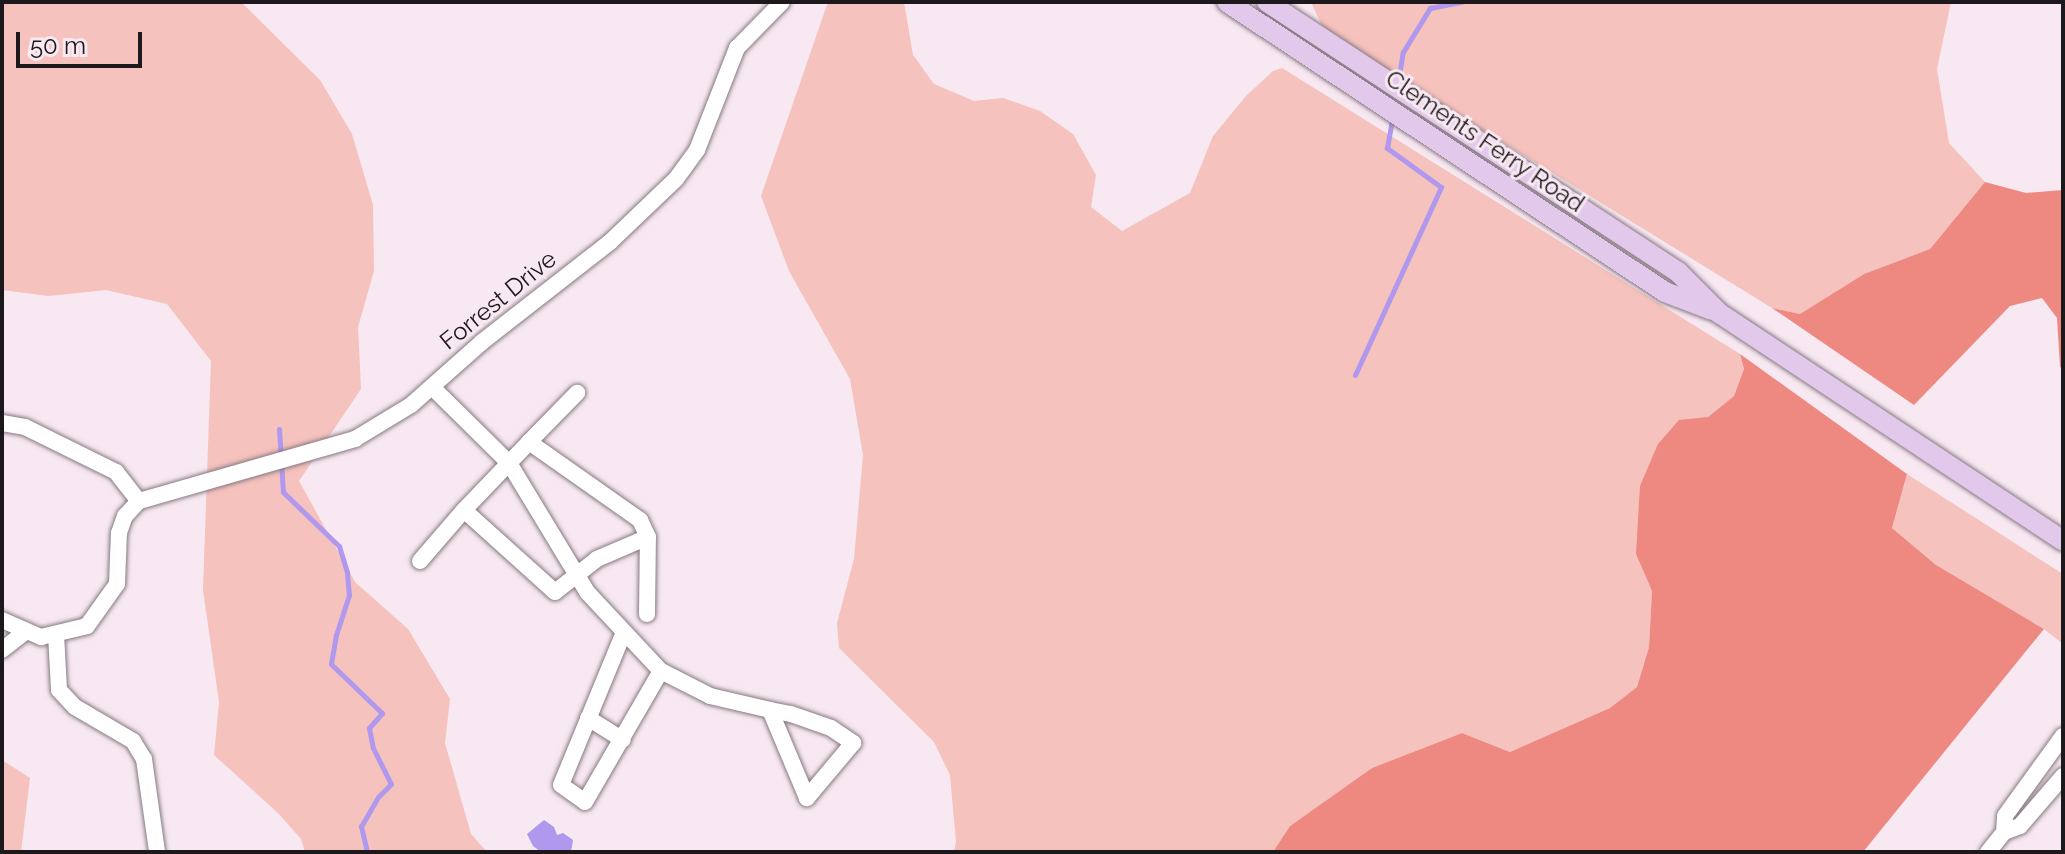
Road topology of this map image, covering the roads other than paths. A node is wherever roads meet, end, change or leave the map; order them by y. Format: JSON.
{"nodes":[{"id":1,"x":782,"y":2,"type":"edge"},
{"id":2,"x":1227,"y":2,"type":"edge"},
{"id":3,"x":1267,"y":2,"type":"edge"},
{"id":4,"x":1719,"y":313,"type":"junction"},
{"id":5,"x":432,"y":387,"type":"junction"},
{"id":6,"x":577,"y":393,"type":"dead end"},
{"id":7,"x":2,"y":423,"type":"edge"},
{"id":8,"x":529,"y":442,"type":"junction"},
{"id":9,"x":509,"y":463,"type":"junction"},
{"id":10,"x":139,"y":501,"type":"junction"},
{"id":11,"x":464,"y":510,"type":"junction"},
{"id":12,"x":648,"y":537,"type":"junction"},
{"id":13,"x":2063,"y":541,"type":"edge"},
{"id":14,"x":420,"y":561,"type":"dead end"},
{"id":15,"x":577,"y":575,"type":"junction"},
{"id":16,"x":647,"y":614,"type":"dead end"},
{"id":17,"x":2,"y":620,"type":"edge"},
{"id":18,"x":25,"y":632,"type":"junction"},
{"id":19,"x":624,"y":632,"type":"junction"},
{"id":20,"x":56,"y":634,"type":"junction"},
{"id":21,"x":2,"y":650,"type":"edge"},
{"id":22,"x":661,"y":671,"type":"junction"},
{"id":23,"x":770,"y":710,"type":"junction"},
{"id":24,"x":588,"y":718,"type":"junction"},
{"id":25,"x":2063,"y":736,"type":"edge"},
{"id":26,"x":623,"y":740,"type":"junction"},
{"id":27,"x":2063,"y":776,"type":"edge"},
{"id":28,"x":2004,"y":832,"type":"junction"},
{"id":29,"x":157,"y":852,"type":"edge"},
{"id":30,"x":1988,"y":852,"type":"edge"}],
"edges":[{"from":1,"to":5,"type":"street","name":"Forrest Drive"},
{"from":2,"to":4,"type":"main road","name":"Clements Ferry Road"},
{"from":3,"to":4,"type":"main road","name":"Clements Ferry Road"},
{"from":4,"to":13,"type":"main road","name":"Clements Ferry Road"},
{"from":5,"to":9,"type":"street"},
{"from":5,"to":10,"type":"street","name":"Forrest Drive"},
{"from":6,"to":8,"type":"street"},
{"from":7,"to":10,"type":"street"},
{"from":8,"to":9,"type":"street"},
{"from":8,"to":12,"type":"street"},
{"from":9,"to":11,"type":"street"},
{"from":9,"to":15,"type":"street"},
{"from":10,"to":20,"type":"street"},
{"from":11,"to":14,"type":"street"},
{"from":11,"to":15,"type":"street"},
{"from":12,"to":15,"type":"street"},
{"from":12,"to":16,"type":"street"},
{"from":15,"to":19,"type":"street"},
{"from":17,"to":18,"type":"street"},
{"from":18,"to":20,"type":"street"},
{"from":18,"to":21,"type":"street"},
{"from":19,"to":22,"type":"street"},
{"from":19,"to":24,"type":"street"},
{"from":20,"to":29,"type":"street"},
{"from":22,"to":23,"type":"street"},
{"from":22,"to":26,"type":"street"},
{"from":23,"to":23,"type":"street"},
{"from":24,"to":26,"type":"street"},
{"from":24,"to":26,"type":"street"},
{"from":25,"to":28,"type":"street"},
{"from":27,"to":28,"type":"street"},
{"from":28,"to":30,"type":"street"}]}
